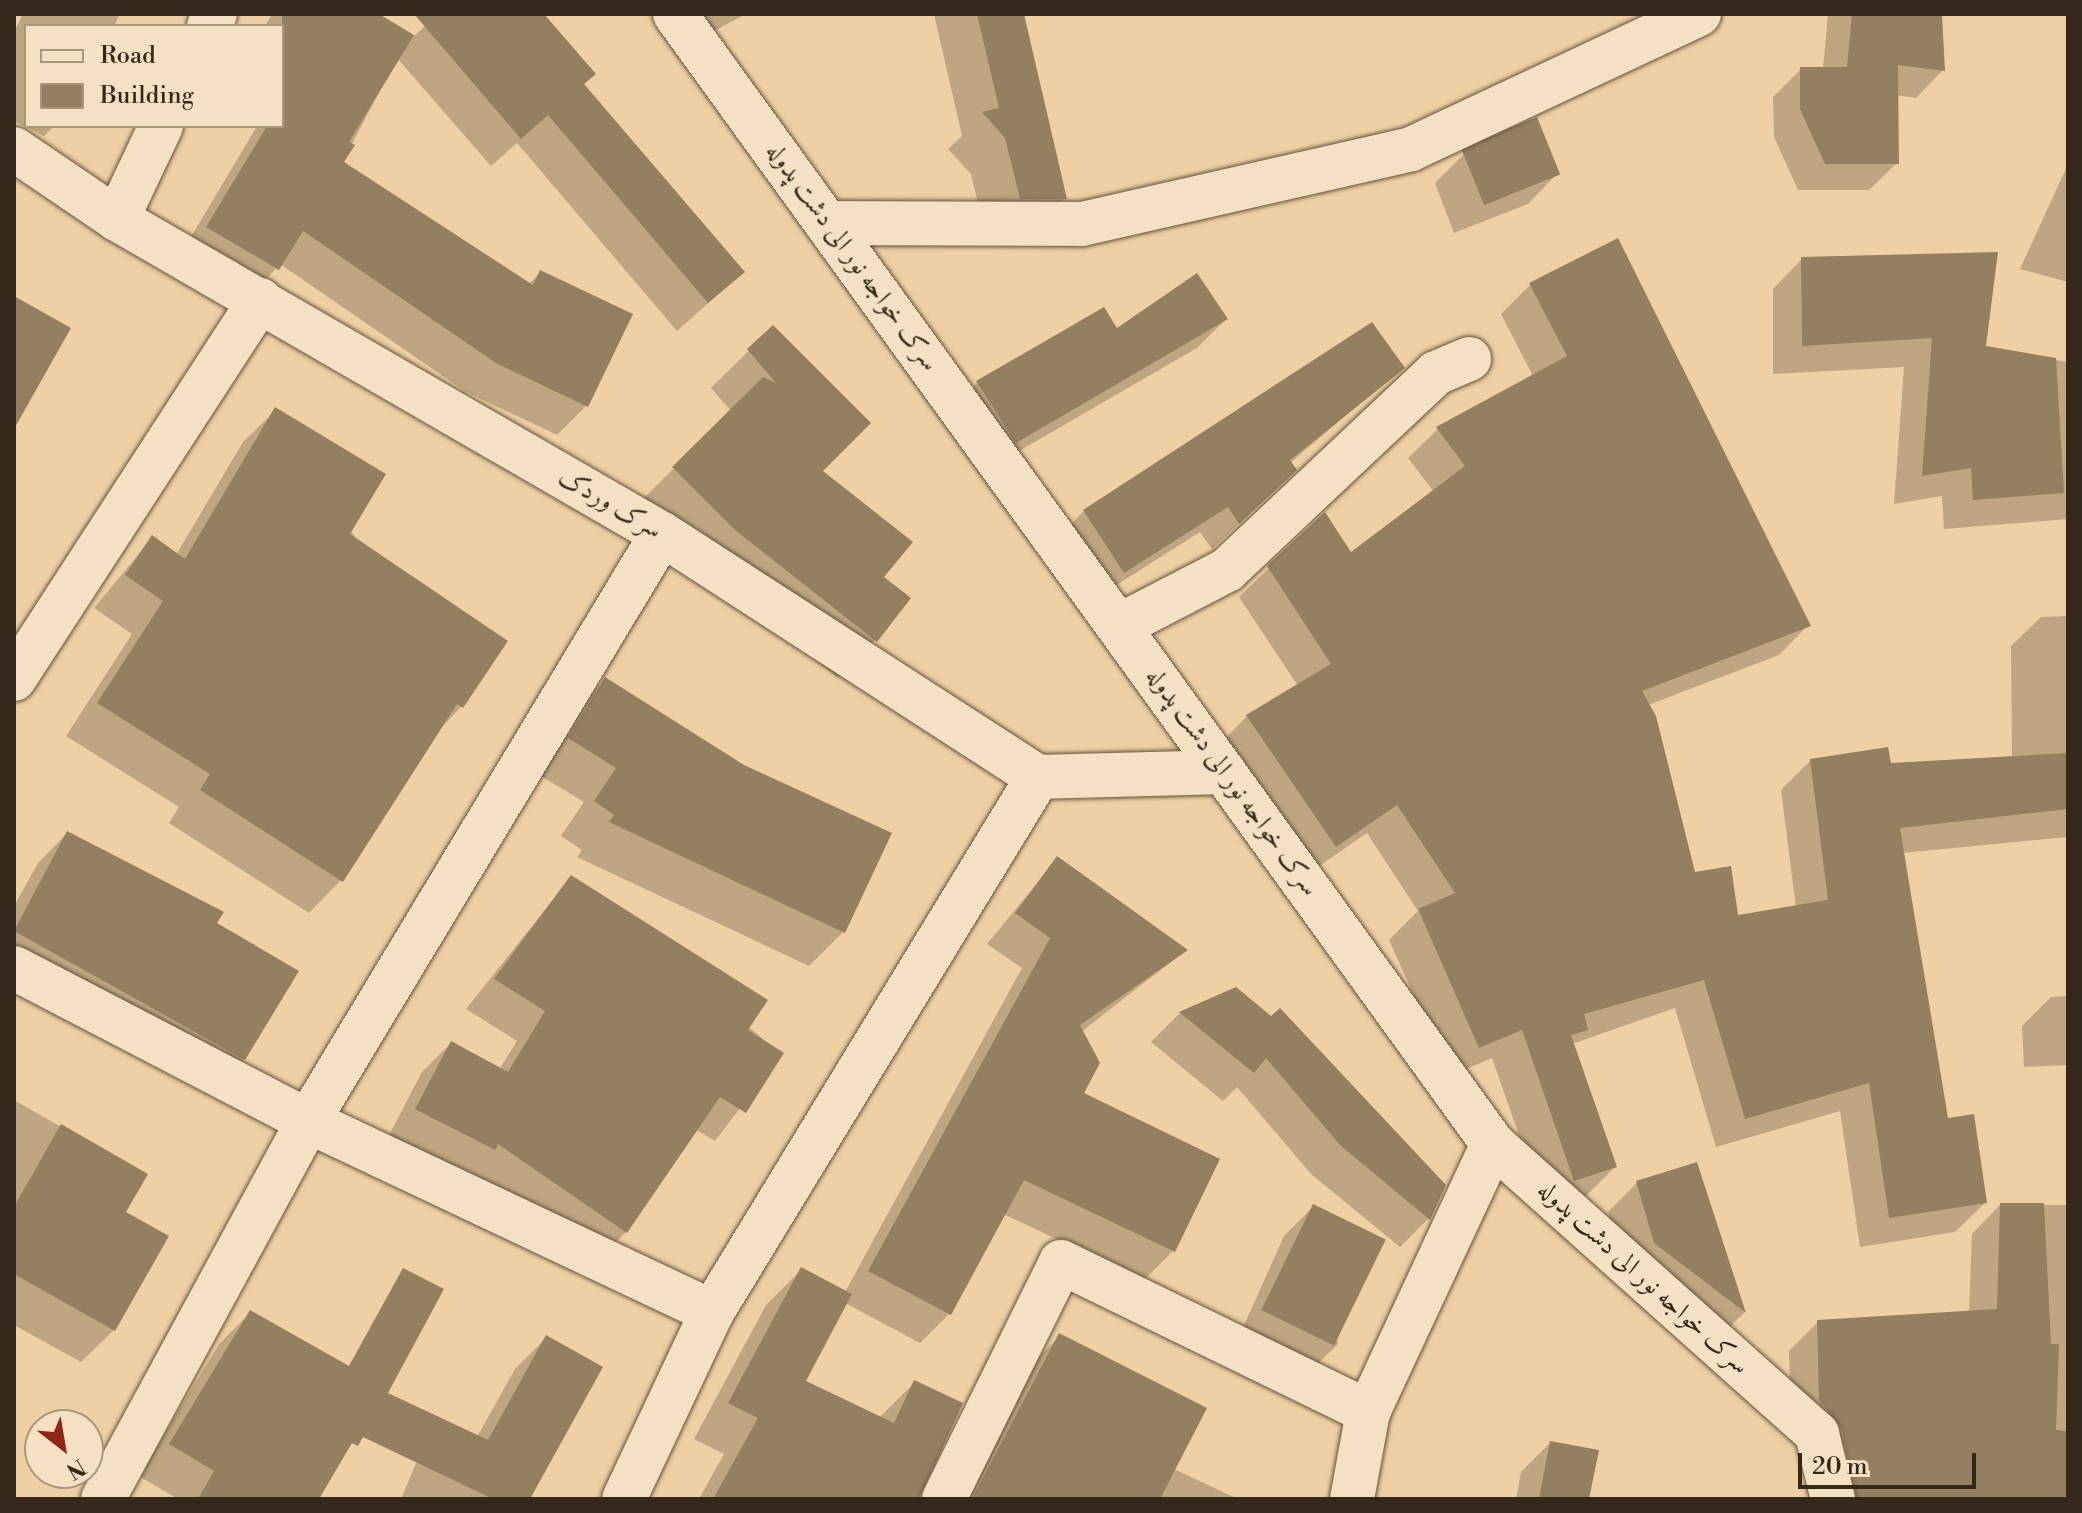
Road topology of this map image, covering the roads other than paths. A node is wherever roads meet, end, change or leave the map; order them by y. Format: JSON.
{"nodes":[{"id":1,"x":675,"y":14,"type":"edge"},
{"id":2,"x":1699,"y":14,"type":"edge"},
{"id":3,"x":160,"y":128,"type":"edge"},
{"id":4,"x":14,"y":149,"type":"edge"},
{"id":5,"x":117,"y":219,"type":"junction"},
{"id":6,"x":827,"y":223,"type":"junction"},
{"id":7,"x":260,"y":300,"type":"junction"},
{"id":8,"x":1469,"y":359,"type":"dead end"},
{"id":9,"x":662,"y":534,"type":"junction"},
{"id":10,"x":1119,"y":626,"type":"junction"},
{"id":11,"x":14,"y":679,"type":"edge"},
{"id":12,"x":1224,"y":772,"type":"junction"},
{"id":13,"x":1038,"y":777,"type":"junction"},
{"id":14,"x":14,"y":968,"type":"edge"},
{"id":15,"x":308,"y":1121,"type":"junction"},
{"id":16,"x":1493,"y":1144,"type":"junction"},
{"id":17,"x":712,"y":1312,"type":"junction"},
{"id":18,"x":1368,"y":1412,"type":"junction"},
{"id":19,"x":103,"y":1499,"type":"edge"},
{"id":20,"x":624,"y":1499,"type":"edge"},
{"id":21,"x":944,"y":1499,"type":"edge"},
{"id":22,"x":1352,"y":1499,"type":"edge"},
{"id":23,"x":1833,"y":1499,"type":"edge"}],
"edges":[{"from":1,"to":6,"type":"street","name":"سرک خواجه نور الی دشت پدوله"},
{"from":2,"to":6,"type":"street"},
{"from":3,"to":5,"type":"street"},
{"from":4,"to":5,"type":"street","name":"سرک وردک"},
{"from":5,"to":7,"type":"street","name":"سرک وردک"},
{"from":6,"to":10,"type":"street","name":"سرک خواجه نور الی دشت پدوله"},
{"from":7,"to":9,"type":"street","name":"سرک وردک"},
{"from":7,"to":11,"type":"street"},
{"from":8,"to":10,"type":"street"},
{"from":9,"to":13,"type":"street","name":"سرک وردک"},
{"from":9,"to":15,"type":"street"},
{"from":10,"to":12,"type":"street","name":"سرک خواجه نور الی دشت پدوله"},
{"from":12,"to":13,"type":"street"},
{"from":12,"to":16,"type":"street","name":"سرک خواجه نور الی دشت پدوله"},
{"from":13,"to":17,"type":"street"},
{"from":14,"to":15,"type":"street"},
{"from":15,"to":17,"type":"street"},
{"from":15,"to":19,"type":"street"},
{"from":16,"to":18,"type":"street"},
{"from":16,"to":23,"type":"street","name":"سرک خواجه نور الی دشت پدوله"},
{"from":17,"to":20,"type":"street"},
{"from":18,"to":21,"type":"street"},
{"from":18,"to":22,"type":"street"}]}
